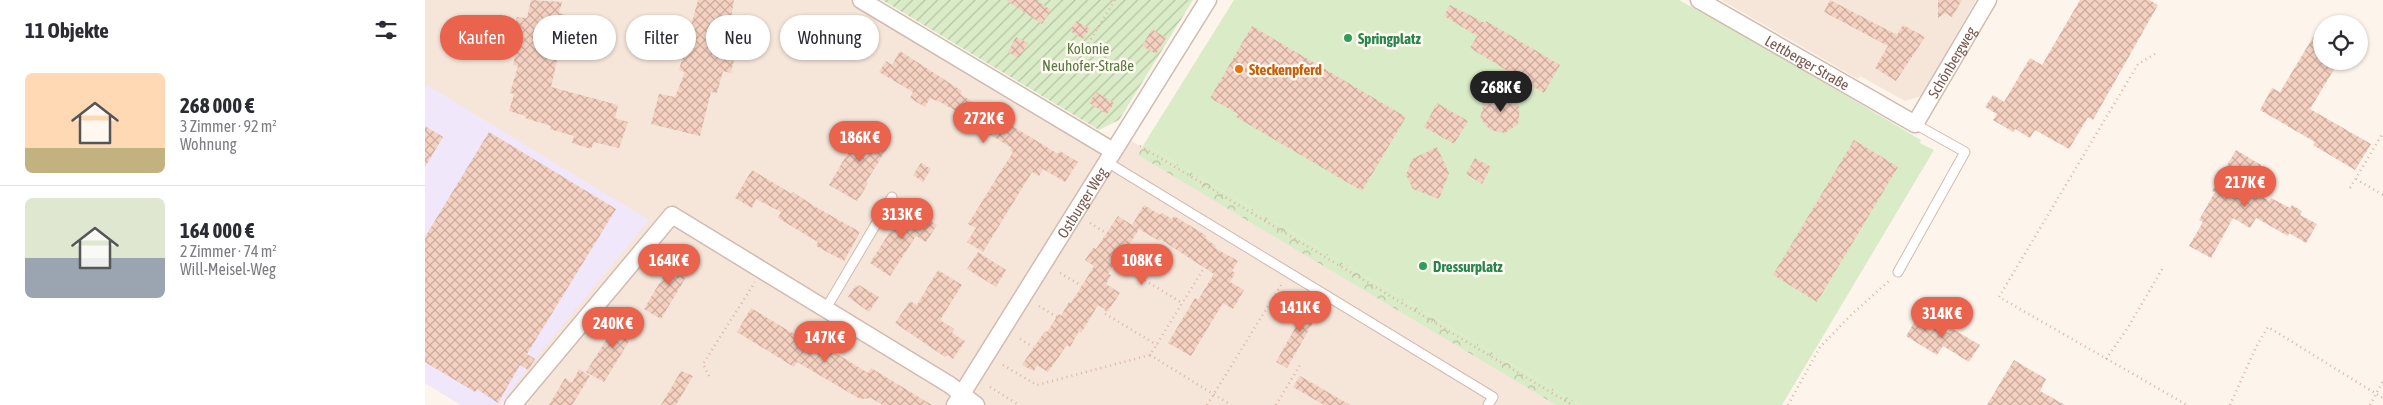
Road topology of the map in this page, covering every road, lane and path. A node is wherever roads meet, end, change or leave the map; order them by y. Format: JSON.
{"nodes":[{"id":1,"x":861,"y":0,"type":"edge"},
{"id":2,"x":1115,"y":0,"type":"edge"},
{"id":3,"x":1207,"y":0,"type":"edge"},
{"id":4,"x":1699,"y":0,"type":"edge"},
{"id":5,"x":1988,"y":0,"type":"edge"},
{"id":6,"x":1083,"y":52,"type":"dead end"},
{"id":7,"x":2155,"y":54,"type":"dead end"},
{"id":8,"x":1915,"y":124,"type":"junction"},
{"id":9,"x":2383,"y":133,"type":"edge"},
{"id":10,"x":1140,"y":146,"type":"dead end"},
{"id":11,"x":1110,"y":156,"type":"junction"},
{"id":12,"x":2356,"y":179,"type":"junction"},
{"id":13,"x":2350,"y":188,"type":"dead end"},
{"id":14,"x":2383,"y":195,"type":"edge"},
{"id":15,"x":892,"y":197,"type":"dead end"},
{"id":16,"x":1090,"y":224,"type":"dead end"},
{"id":17,"x":1106,"y":233,"type":"dead end"},
{"id":18,"x":1115,"y":262,"type":"dead end"},
{"id":19,"x":2164,"y":266,"type":"dead end"},
{"id":20,"x":1204,"y":268,"type":"dead end"},
{"id":21,"x":762,"y":271,"type":"junction"},
{"id":22,"x":1289,"y":272,"type":"junction"},
{"id":23,"x":1898,"y":272,"type":"joint"},
{"id":24,"x":1060,"y":273,"type":"dead end"},
{"id":25,"x":1082,"y":286,"type":"dead end"},
{"id":26,"x":1182,"y":303,"type":"junction"},
{"id":27,"x":1039,"y":306,"type":"dead end"},
{"id":28,"x":825,"y":310,"type":"junction"},
{"id":29,"x":1106,"y":310,"type":"dead end"},
{"id":30,"x":1057,"y":317,"type":"dead end"},
{"id":31,"x":1020,"y":339,"type":"dead end"},
{"id":32,"x":1157,"y":345,"type":"junction"},
{"id":33,"x":1033,"y":347,"type":"dead end"},
{"id":34,"x":1150,"y":355,"type":"junction"},
{"id":35,"x":2106,"y":359,"type":"junction"},
{"id":36,"x":1003,"y":365,"type":"dead end"},
{"id":37,"x":1300,"y":365,"type":"dead end"},
{"id":38,"x":709,"y":376,"type":"dead end"},
{"id":39,"x":2383,"y":381,"type":"edge"},
{"id":40,"x":990,"y":387,"type":"dead end"},
{"id":41,"x":1214,"y":394,"type":"junction"},
{"id":42,"x":2376,"y":394,"type":"junction"},
{"id":43,"x":2383,"y":398,"type":"edge"},
{"id":44,"x":958,"y":400,"type":"edge"},
{"id":45,"x":513,"y":405,"type":"edge"},
{"id":46,"x":976,"y":405,"type":"edge"},
{"id":47,"x":1019,"y":405,"type":"edge"},
{"id":48,"x":1207,"y":405,"type":"edge"},
{"id":49,"x":1231,"y":405,"type":"edge"},
{"id":50,"x":1276,"y":405,"type":"edge"},
{"id":51,"x":1488,"y":405,"type":"edge"},
{"id":52,"x":1572,"y":405,"type":"edge"},
{"id":53,"x":1788,"y":405,"type":"edge"},
{"id":54,"x":2187,"y":405,"type":"edge"},
{"id":55,"x":2230,"y":405,"type":"edge"},
{"id":56,"x":2370,"y":405,"type":"edge"}],
"edges":[{"from":1,"to":11,"type":"street"},
{"from":2,"to":6,"type":"path"},
{"from":3,"to":11,"type":"street","name":"Ostburger Weg"},
{"from":4,"to":8,"type":"street","name":"Lettberger Straße"},
{"from":5,"to":8,"type":"street","name":"Schönbergweg"},
{"from":7,"to":35,"type":"path"},
{"from":8,"to":23,"type":"lane"},
{"from":9,"to":12,"type":"path"},
{"from":10,"to":52,"type":"path"},
{"from":11,"to":22,"type":"lane"},
{"from":11,"to":44,"type":"street","name":"Ostburger Weg"},
{"from":12,"to":13,"type":"path"},
{"from":12,"to":14,"type":"path"},
{"from":15,"to":28,"type":"lane"},
{"from":16,"to":17,"type":"path"},
{"from":18,"to":26,"type":"path"},
{"from":19,"to":35,"type":"path"},
{"from":20,"to":26,"type":"path"},
{"from":21,"to":28,"type":"street"},
{"from":21,"to":38,"type":"path"},
{"from":21,"to":45,"type":"street"},
{"from":22,"to":41,"type":"path"},
{"from":22,"to":51,"type":"lane"},
{"from":23,"to":53,"type":"path"},
{"from":24,"to":25,"type":"path"},
{"from":26,"to":32,"type":"path"},
{"from":27,"to":30,"type":"path"},
{"from":28,"to":44,"type":"street"},
{"from":29,"to":32,"type":"path"},
{"from":31,"to":33,"type":"path"},
{"from":32,"to":34,"type":"path"},
{"from":34,"to":36,"type":"path"},
{"from":34,"to":41,"type":"path"},
{"from":35,"to":54,"type":"path"},
{"from":37,"to":50,"type":"path"},
{"from":39,"to":42,"type":"path"},
{"from":40,"to":47,"type":"path"},
{"from":41,"to":48,"type":"path"},
{"from":41,"to":49,"type":"path"},
{"from":42,"to":43,"type":"path"},
{"from":42,"to":55,"type":"path"},
{"from":42,"to":56,"type":"path"},
{"from":44,"to":46,"type":"street"}]}
